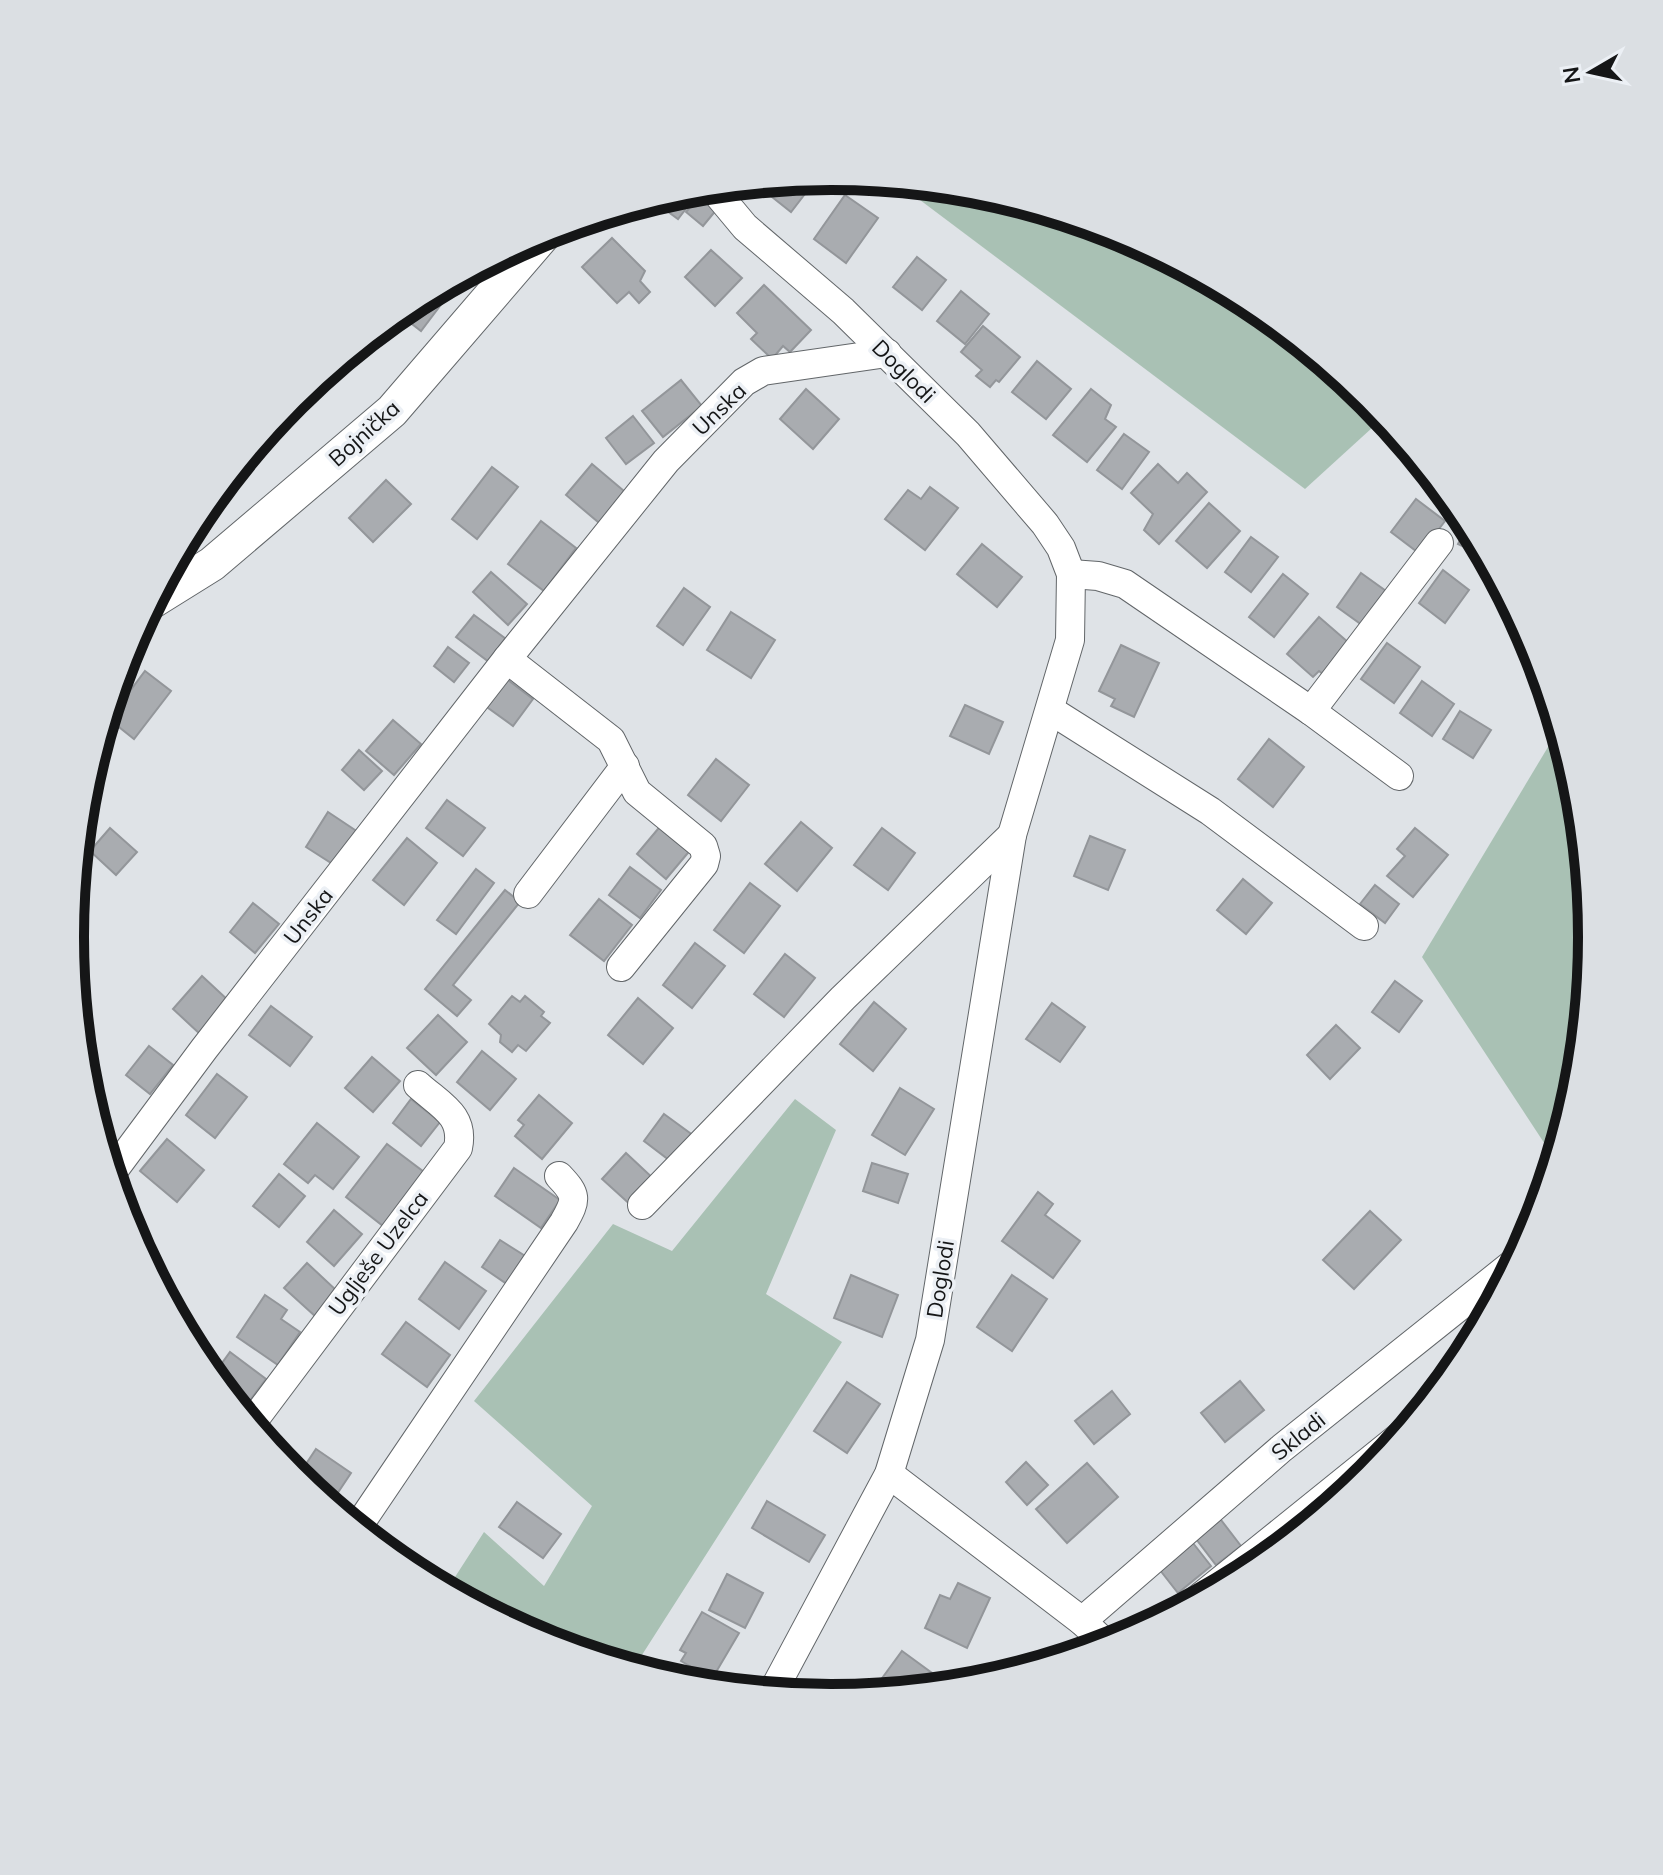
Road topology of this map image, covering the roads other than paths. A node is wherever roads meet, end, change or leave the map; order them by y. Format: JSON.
{"nodes":[{"id":1,"x":721,"y":198,"type":"edge"},
{"id":2,"x":525,"y":256,"type":"edge"},
{"id":3,"x":887,"y":353,"type":"junction"},
{"id":4,"x":1439,"y":543,"type":"dead end"},
{"id":5,"x":1071,"y":574,"type":"junction"},
{"id":6,"x":170,"y":590,"type":"edge"},
{"id":7,"x":507,"y":659,"type":"junction"},
{"id":8,"x":1050,"y":710,"type":"junction"},
{"id":9,"x":1311,"y":711,"type":"junction"},
{"id":10,"x":625,"y":766,"type":"junction"},
{"id":11,"x":1399,"y":776,"type":"dead end"},
{"id":12,"x":1012,"y":835,"type":"junction"},
{"id":13,"x":528,"y":894,"type":"dead end"},
{"id":14,"x":1364,"y":926,"type":"dead end"},
{"id":15,"x":621,"y":967,"type":"dead end"},
{"id":16,"x":418,"y":1085,"type":"dead end"},
{"id":17,"x":119,"y":1163,"type":"edge"},
{"id":18,"x":559,"y":1176,"type":"dead end"},
{"id":19,"x":642,"y":1205,"type":"dead end"},
{"id":20,"x":1498,"y":1276,"type":"edge"},
{"id":21,"x":257,"y":1416,"type":"edge"},
{"id":22,"x":889,"y":1474,"type":"junction"},
{"id":23,"x":1342,"y":1483,"type":"edge"},
{"id":24,"x":363,"y":1520,"type":"edge"},
{"id":25,"x":1252,"y":1556,"type":"edge"},
{"id":26,"x":1082,"y":1621,"type":"junction"},
{"id":27,"x":1097,"y":1636,"type":"edge"},
{"id":28,"x":778,"y":1683,"type":"edge"}],
"edges":[{"from":1,"to":3,"type":"street","name":"Doglodi"},
{"from":2,"to":6,"type":"main road","name":"Bojnička"},
{"from":3,"to":5,"type":"street","name":"Doglodi"},
{"from":3,"to":7,"type":"street","name":"Unska"},
{"from":4,"to":9,"type":"street"},
{"from":5,"to":8,"type":"street","name":"Doglodi"},
{"from":5,"to":9,"type":"street"},
{"from":7,"to":10,"type":"street"},
{"from":7,"to":17,"type":"street","name":"Unska"},
{"from":8,"to":12,"type":"street","name":"Doglodi"},
{"from":8,"to":14,"type":"street"},
{"from":9,"to":11,"type":"street"},
{"from":10,"to":13,"type":"street"},
{"from":10,"to":15,"type":"street"},
{"from":12,"to":19,"type":"street"},
{"from":12,"to":22,"type":"street","name":"Doglodi"},
{"from":16,"to":21,"type":"street","name":"Uglješe Uzelca"},
{"from":18,"to":24,"type":"street"},
{"from":20,"to":26,"type":"street","name":"Skladi"},
{"from":22,"to":26,"type":"street"},
{"from":22,"to":28,"type":"street","name":"Doglodi"},
{"from":23,"to":25,"type":"street"},
{"from":26,"to":27,"type":"street"}]}
